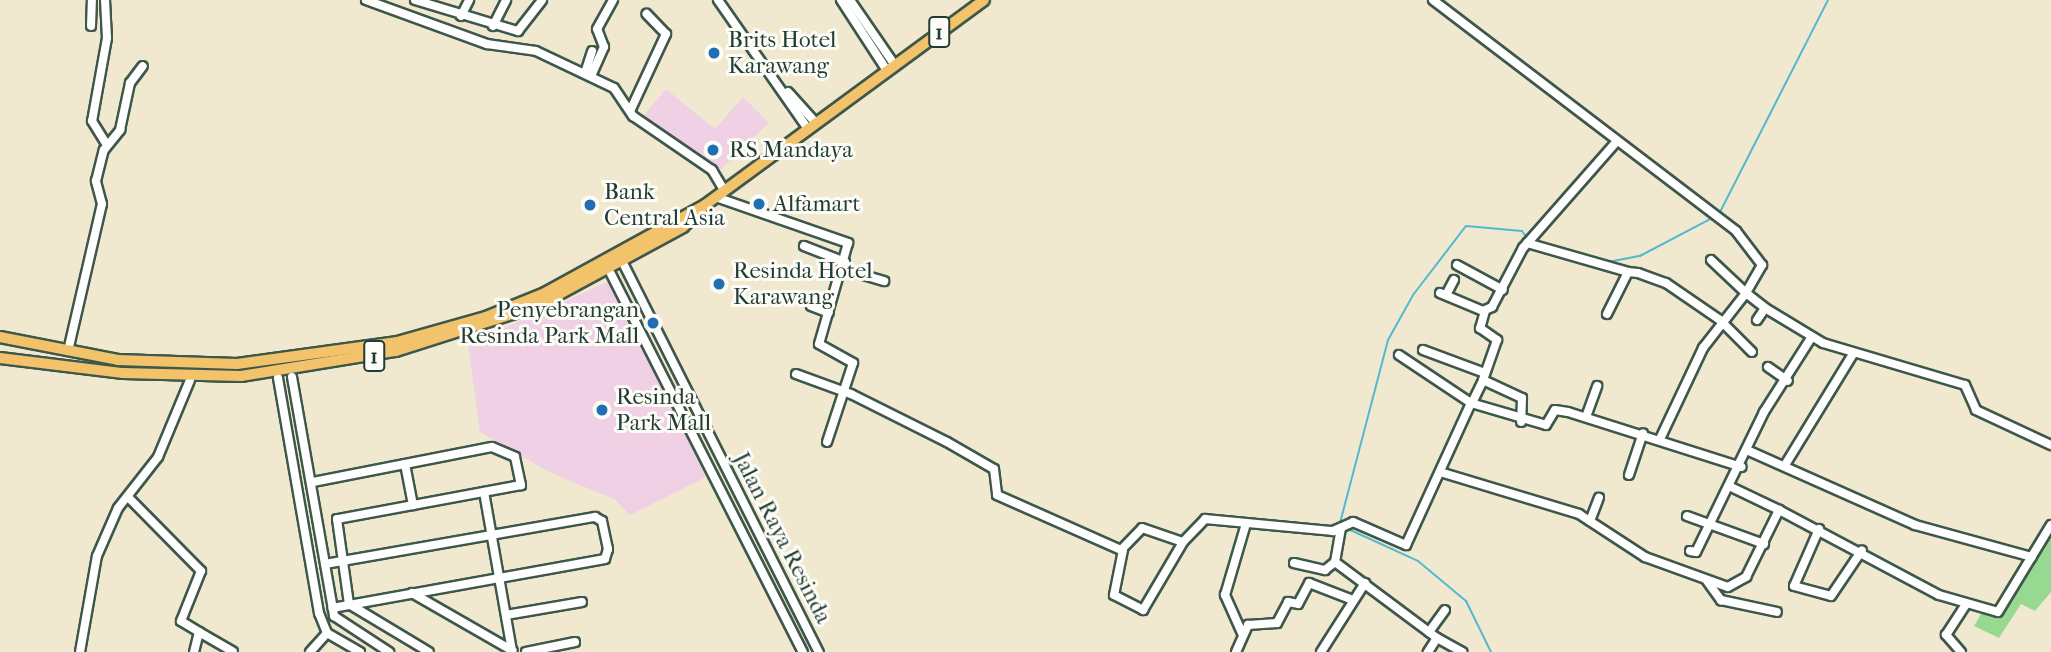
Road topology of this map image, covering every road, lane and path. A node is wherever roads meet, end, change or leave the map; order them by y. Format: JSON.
{"nodes":[{"id":1,"x":93,"y":0,"type":"edge"},
{"id":2,"x":105,"y":0,"type":"edge"},
{"id":3,"x":366,"y":0,"type":"edge"},
{"id":4,"x":469,"y":0,"type":"edge"},
{"id":5,"x":506,"y":0,"type":"edge"},
{"id":6,"x":612,"y":0,"type":"edge"},
{"id":7,"x":718,"y":0,"type":"edge"},
{"id":8,"x":841,"y":0,"type":"edge"},
{"id":9,"x":850,"y":0,"type":"edge"},
{"id":10,"x":984,"y":0,"type":"edge"},
{"id":11,"x":1433,"y":0,"type":"edge"},
{"id":12,"x":418,"y":1,"type":"edge"},
{"id":13,"x":539,"y":1,"type":"edge"},
{"id":14,"x":431,"y":3,"type":"edge"},
{"id":15,"x":647,"y":14,"type":"dead end"},
{"id":16,"x":461,"y":16,"type":"junction"},
{"id":17,"x":90,"y":26,"type":"dead end"},
{"id":18,"x":493,"y":26,"type":"junction"},
{"id":19,"x":592,"y":51,"type":"dead end"},
{"id":20,"x":143,"y":66,"type":"dead end"},
{"id":21,"x":890,"y":66,"type":"junction"},
{"id":22,"x":588,"y":75,"type":"junction"},
{"id":23,"x":786,"y":90,"type":"junction"},
{"id":24,"x":631,"y":108,"type":"junction"},
{"id":25,"x":810,"y":124,"type":"junction"},
{"id":26,"x":1616,"y":142,"type":"junction"},
{"id":27,"x":106,"y":143,"type":"junction"},
{"id":28,"x":720,"y":194,"type":"junction"},
{"id":29,"x":1529,"y":241,"type":"junction"},
{"id":30,"x":804,"y":246,"type":"dead end"},
{"id":31,"x":621,"y":257,"type":"junction"},
{"id":32,"x":1711,"y":260,"type":"dead end"},
{"id":33,"x":844,"y":265,"type":"junction"},
{"id":34,"x":1457,"y":265,"type":"dead end"},
{"id":35,"x":1628,"y":272,"type":"junction"},
{"id":36,"x":611,"y":275,"type":"dead end"},
{"id":37,"x":1454,"y":280,"type":"dead end"},
{"id":38,"x":884,"y":281,"type":"dead end"},
{"id":39,"x":1503,"y":290,"type":"junction"},
{"id":40,"x":1746,"y":293,"type":"junction"},
{"id":41,"x":811,"y":306,"type":"dead end"},
{"id":42,"x":1765,"y":308,"type":"junction"},
{"id":43,"x":1485,"y":311,"type":"junction"},
{"id":44,"x":829,"y":313,"type":"junction"},
{"id":45,"x":1607,"y":314,"type":"dead end"},
{"id":46,"x":1720,"y":320,"type":"junction"},
{"id":47,"x":1757,"y":320,"type":"dead end"},
{"id":48,"x":0,"y":337,"type":"edge"},
{"id":49,"x":1811,"y":338,"type":"junction"},
{"id":50,"x":21,"y":341,"type":"junction"},
{"id":51,"x":0,"y":342,"type":"edge"},
{"id":52,"x":0,"y":349,"type":"edge"},
{"id":53,"x":1423,"y":350,"type":"dead end"},
{"id":54,"x":68,"y":351,"type":"junction"},
{"id":55,"x":1752,"y":352,"type":"dead end"},
{"id":56,"x":1853,"y":354,"type":"junction"},
{"id":57,"x":1399,"y":355,"type":"dead end"},
{"id":58,"x":0,"y":358,"type":"edge"},
{"id":59,"x":13,"y":360,"type":"junction"},
{"id":60,"x":1768,"y":367,"type":"dead end"},
{"id":61,"x":796,"y":374,"type":"dead end"},
{"id":62,"x":1484,"y":376,"type":"junction"},
{"id":63,"x":292,"y":377,"type":"dead end"},
{"id":64,"x":278,"y":378,"type":"dead end"},
{"id":65,"x":190,"y":380,"type":"dead end"},
{"id":66,"x":1788,"y":381,"type":"junction"},
{"id":67,"x":1597,"y":386,"type":"dead end"},
{"id":68,"x":847,"y":392,"type":"junction"},
{"id":69,"x":689,"y":394,"type":"junction"},
{"id":70,"x":676,"y":400,"type":"junction"},
{"id":71,"x":1471,"y":403,"type":"junction"},
{"id":72,"x":1586,"y":417,"type":"junction"},
{"id":73,"x":1521,"y":422,"type":"junction"},
{"id":74,"x":1643,"y":433,"type":"junction"},
{"id":75,"x":1661,"y":439,"type":"junction"},
{"id":76,"x":827,"y":442,"type":"dead end"},
{"id":77,"x":2051,"y":445,"type":"edge"},
{"id":78,"x":1749,"y":451,"type":"junction"},
{"id":79,"x":405,"y":464,"type":"junction"},
{"id":80,"x":1786,"y":465,"type":"junction"},
{"id":81,"x":1741,"y":467,"type":"junction"},
{"id":82,"x":1440,"y":472,"type":"junction"},
{"id":83,"x":1629,"y":475,"type":"dead end"},
{"id":84,"x":313,"y":482,"type":"junction"},
{"id":85,"x":1731,"y":487,"type":"junction"},
{"id":86,"x":484,"y":492,"type":"junction"},
{"id":87,"x":128,"y":497,"type":"junction"},
{"id":88,"x":1599,"y":498,"type":"dead end"},
{"id":89,"x":414,"y":505,"type":"junction"},
{"id":90,"x":1780,"y":510,"type":"junction"},
{"id":91,"x":1687,"y":516,"type":"dead end"},
{"id":92,"x":1590,"y":521,"type":"junction"},
{"id":93,"x":320,"y":522,"type":"junction"},
{"id":94,"x":1707,"y":524,"type":"junction"},
{"id":95,"x":304,"y":525,"type":"junction"},
{"id":96,"x":2051,"y":525,"type":"edge"},
{"id":97,"x":1344,"y":526,"type":"junction"},
{"id":98,"x":1245,"y":527,"type":"junction"},
{"id":99,"x":1819,"y":529,"type":"junction"},
{"id":100,"x":492,"y":535,"type":"junction"},
{"id":101,"x":1183,"y":542,"type":"junction"},
{"id":102,"x":1764,"y":544,"type":"junction"},
{"id":103,"x":1123,"y":550,"type":"junction"},
{"id":104,"x":1862,"y":550,"type":"junction"},
{"id":105,"x":1690,"y":551,"type":"dead end"},
{"id":106,"x":2032,"y":557,"type":"junction"},
{"id":107,"x":343,"y":561,"type":"junction"},
{"id":108,"x":772,"y":562,"type":"junction"},
{"id":109,"x":1335,"y":562,"type":"junction"},
{"id":110,"x":1294,"y":563,"type":"dead end"},
{"id":111,"x":325,"y":564,"type":"junction"},
{"id":112,"x":759,"y":569,"type":"junction"},
{"id":113,"x":499,"y":576,"type":"junction"},
{"id":114,"x":1707,"y":581,"type":"junction"},
{"id":115,"x":1365,"y":583,"type":"junction"},
{"id":116,"x":412,"y":593,"type":"junction"},
{"id":117,"x":1353,"y":600,"type":"junction"},
{"id":118,"x":582,"y":602,"type":"dead end"},
{"id":119,"x":349,"y":604,"type":"junction"},
{"id":120,"x":1966,"y":604,"type":"junction"},
{"id":121,"x":332,"y":608,"type":"junction"},
{"id":122,"x":1445,"y":610,"type":"dead end"},
{"id":123,"x":1777,"y":612,"type":"dead end"},
{"id":124,"x":506,"y":615,"type":"junction"},
{"id":125,"x":199,"y":632,"type":"junction"},
{"id":126,"x":327,"y":633,"type":"junction"},
{"id":127,"x":1241,"y":633,"type":"junction"},
{"id":128,"x":1433,"y":635,"type":"junction"},
{"id":129,"x":575,"y":642,"type":"dead end"},
{"id":130,"x":513,"y":651,"type":"edge"},
{"id":131,"x":80,"y":652,"type":"edge"},
{"id":132,"x":194,"y":652,"type":"edge"},
{"id":133,"x":233,"y":652,"type":"edge"},
{"id":134,"x":310,"y":652,"type":"edge"},
{"id":135,"x":360,"y":652,"type":"edge"},
{"id":136,"x":389,"y":652,"type":"edge"},
{"id":137,"x":429,"y":652,"type":"edge"},
{"id":138,"x":526,"y":652,"type":"edge"},
{"id":139,"x":803,"y":652,"type":"edge"},
{"id":140,"x":819,"y":652,"type":"edge"},
{"id":141,"x":1236,"y":652,"type":"edge"},
{"id":142,"x":1321,"y":652,"type":"edge"},
{"id":143,"x":1428,"y":652,"type":"edge"},
{"id":144,"x":1462,"y":652,"type":"edge"},
{"id":145,"x":1961,"y":652,"type":"edge"}],
"edges":[{"from":1,"to":17,"type":"street"},
{"from":2,"to":27,"type":"street"},
{"from":3,"to":22,"type":"street"},
{"from":4,"to":16,"type":"street"},
{"from":5,"to":18,"type":"street"},
{"from":6,"to":22,"type":"street"},
{"from":7,"to":23,"type":"street"},
{"from":8,"to":21,"type":"street"},
{"from":9,"to":21,"type":"street"},
{"from":10,"to":21,"type":"main road","number":"1"},
{"from":11,"to":26,"type":"street"},
{"from":12,"to":14,"type":"street"},
{"from":13,"to":18,"type":"street"},
{"from":14,"to":16,"type":"street"},
{"from":15,"to":24,"type":"street"},
{"from":16,"to":18,"type":"street"},
{"from":19,"to":22,"type":"street"},
{"from":20,"to":27,"type":"street"},
{"from":21,"to":25,"type":"main road","number":"1"},
{"from":22,"to":24,"type":"street"},
{"from":23,"to":25,"type":"street"},
{"from":23,"to":25,"type":"street"},
{"from":24,"to":28,"type":"street"},
{"from":25,"to":28,"type":"main road","number":"1"},
{"from":26,"to":29,"type":"street"},
{"from":26,"to":40,"type":"street"},
{"from":27,"to":54,"type":"street"},
{"from":28,"to":31,"type":"main road","number":"1"},
{"from":28,"to":33,"type":"street"},
{"from":29,"to":35,"type":"street"},
{"from":29,"to":39,"type":"street"},
{"from":30,"to":33,"type":"street"},
{"from":31,"to":54,"type":"main road","number":"1"},
{"from":31,"to":59,"type":"main road","number":"1"},
{"from":31,"to":69,"type":"street","name":"Jalan Raya Resinda"},
{"from":32,"to":40,"type":"street"},
{"from":33,"to":38,"type":"street"},
{"from":33,"to":44,"type":"street"},
{"from":34,"to":39,"type":"street"},
{"from":35,"to":45,"type":"street"},
{"from":35,"to":46,"type":"street"},
{"from":36,"to":70,"type":"street","name":"Jalan Raya Resinda"},
{"from":37,"to":43,"type":"street"},
{"from":39,"to":43,"type":"street"},
{"from":40,"to":42,"type":"street"},
{"from":40,"to":46,"type":"street"},
{"from":41,"to":44,"type":"street"},
{"from":42,"to":47,"type":"street"},
{"from":42,"to":49,"type":"street"},
{"from":43,"to":62,"type":"street"},
{"from":44,"to":68,"type":"street"},
{"from":46,"to":55,"type":"street"},
{"from":46,"to":75,"type":"street"},
{"from":48,"to":50,"type":"main road","number":"1"},
{"from":49,"to":56,"type":"street"},
{"from":49,"to":66,"type":"street"},
{"from":50,"to":54,"type":"main road","number":"1"},
{"from":50,"to":59,"type":"main road"},
{"from":51,"to":52,"type":"main road"},
{"from":53,"to":62,"type":"street"},
{"from":56,"to":77,"type":"street"},
{"from":56,"to":80,"type":"street"},
{"from":57,"to":71,"type":"street"},
{"from":58,"to":59,"type":"main road","number":"1"},
{"from":60,"to":66,"type":"street"},
{"from":61,"to":68,"type":"street"},
{"from":62,"to":71,"type":"street"},
{"from":62,"to":73,"type":"street"},
{"from":63,"to":84,"type":"street"},
{"from":64,"to":95,"type":"street"},
{"from":65,"to":87,"type":"street"},
{"from":66,"to":78,"type":"street"},
{"from":67,"to":72,"type":"street"},
{"from":68,"to":76,"type":"street"},
{"from":68,"to":103,"type":"street"},
{"from":69,"to":70,"type":"street"},
{"from":69,"to":108,"type":"street","name":"Jalan Raya Resinda"},
{"from":70,"to":112,"type":"street","name":"Jalan Raya Resinda"},
{"from":71,"to":73,"type":"street"},
{"from":71,"to":82,"type":"street"},
{"from":72,"to":73,"type":"street"},
{"from":72,"to":74,"type":"street"},
{"from":74,"to":75,"type":"street"},
{"from":74,"to":83,"type":"street"},
{"from":75,"to":81,"type":"street"},
{"from":78,"to":80,"type":"street"},
{"from":78,"to":81,"type":"street"},
{"from":79,"to":84,"type":"street"},
{"from":79,"to":86,"type":"street"},
{"from":79,"to":89,"type":"street"},
{"from":80,"to":106,"type":"street"},
{"from":81,"to":85,"type":"street"},
{"from":82,"to":92,"type":"street"},
{"from":82,"to":97,"type":"street"},
{"from":84,"to":93,"type":"street"},
{"from":85,"to":90,"type":"street"},
{"from":85,"to":94,"type":"street"},
{"from":86,"to":89,"type":"street"},
{"from":86,"to":100,"type":"street"},
{"from":87,"to":125,"type":"street"},
{"from":87,"to":131,"type":"street"},
{"from":88,"to":92,"type":"street"},
{"from":89,"to":107,"type":"street"},
{"from":90,"to":99,"type":"street"},
{"from":90,"to":102,"type":"street"},
{"from":91,"to":94,"type":"street"},
{"from":92,"to":114,"type":"street"},
{"from":93,"to":95,"type":"street"},
{"from":93,"to":111,"type":"street"},
{"from":94,"to":102,"type":"street"},
{"from":94,"to":105,"type":"street"},
{"from":95,"to":126,"type":"street"},
{"from":96,"to":106,"type":"street"},
{"from":97,"to":98,"type":"street"},
{"from":97,"to":109,"type":"street"},
{"from":98,"to":101,"type":"street"},
{"from":98,"to":127,"type":"street"},
{"from":99,"to":104,"type":"street"},
{"from":99,"to":104,"type":"street"},
{"from":100,"to":107,"type":"street"},
{"from":100,"to":113,"type":"street"},
{"from":100,"to":113,"type":"street"},
{"from":101,"to":103,"type":"street"},
{"from":101,"to":103,"type":"street"},
{"from":102,"to":114,"type":"street"},
{"from":104,"to":120,"type":"street"},
{"from":106,"to":120,"type":"street"},
{"from":107,"to":111,"type":"street"},
{"from":107,"to":119,"type":"street"},
{"from":108,"to":112,"type":"street"},
{"from":108,"to":140,"type":"street","name":"Jalan Raya Resinda"},
{"from":109,"to":110,"type":"street"},
{"from":109,"to":115,"type":"street"},
{"from":111,"to":121,"type":"street"},
{"from":112,"to":139,"type":"street","name":"Jalan Raya Resinda"},
{"from":113,"to":116,"type":"street"},
{"from":113,"to":124,"type":"street"},
{"from":114,"to":123,"type":"street"},
{"from":115,"to":117,"type":"street"},
{"from":115,"to":128,"type":"street"},
{"from":116,"to":119,"type":"street"},
{"from":116,"to":130,"type":"street"},
{"from":117,"to":127,"type":"street"},
{"from":117,"to":142,"type":"street"},
{"from":118,"to":124,"type":"street"},
{"from":119,"to":121,"type":"street"},
{"from":119,"to":137,"type":"street"},
{"from":120,"to":145,"type":"street"},
{"from":121,"to":136,"type":"street"},
{"from":122,"to":128,"type":"street"},
{"from":124,"to":130,"type":"street"},
{"from":125,"to":132,"type":"street"},
{"from":125,"to":133,"type":"street"},
{"from":126,"to":134,"type":"street"},
{"from":126,"to":135,"type":"street"},
{"from":127,"to":141,"type":"street"},
{"from":128,"to":143,"type":"street"},
{"from":128,"to":144,"type":"street"},
{"from":129,"to":138,"type":"street"}]}
